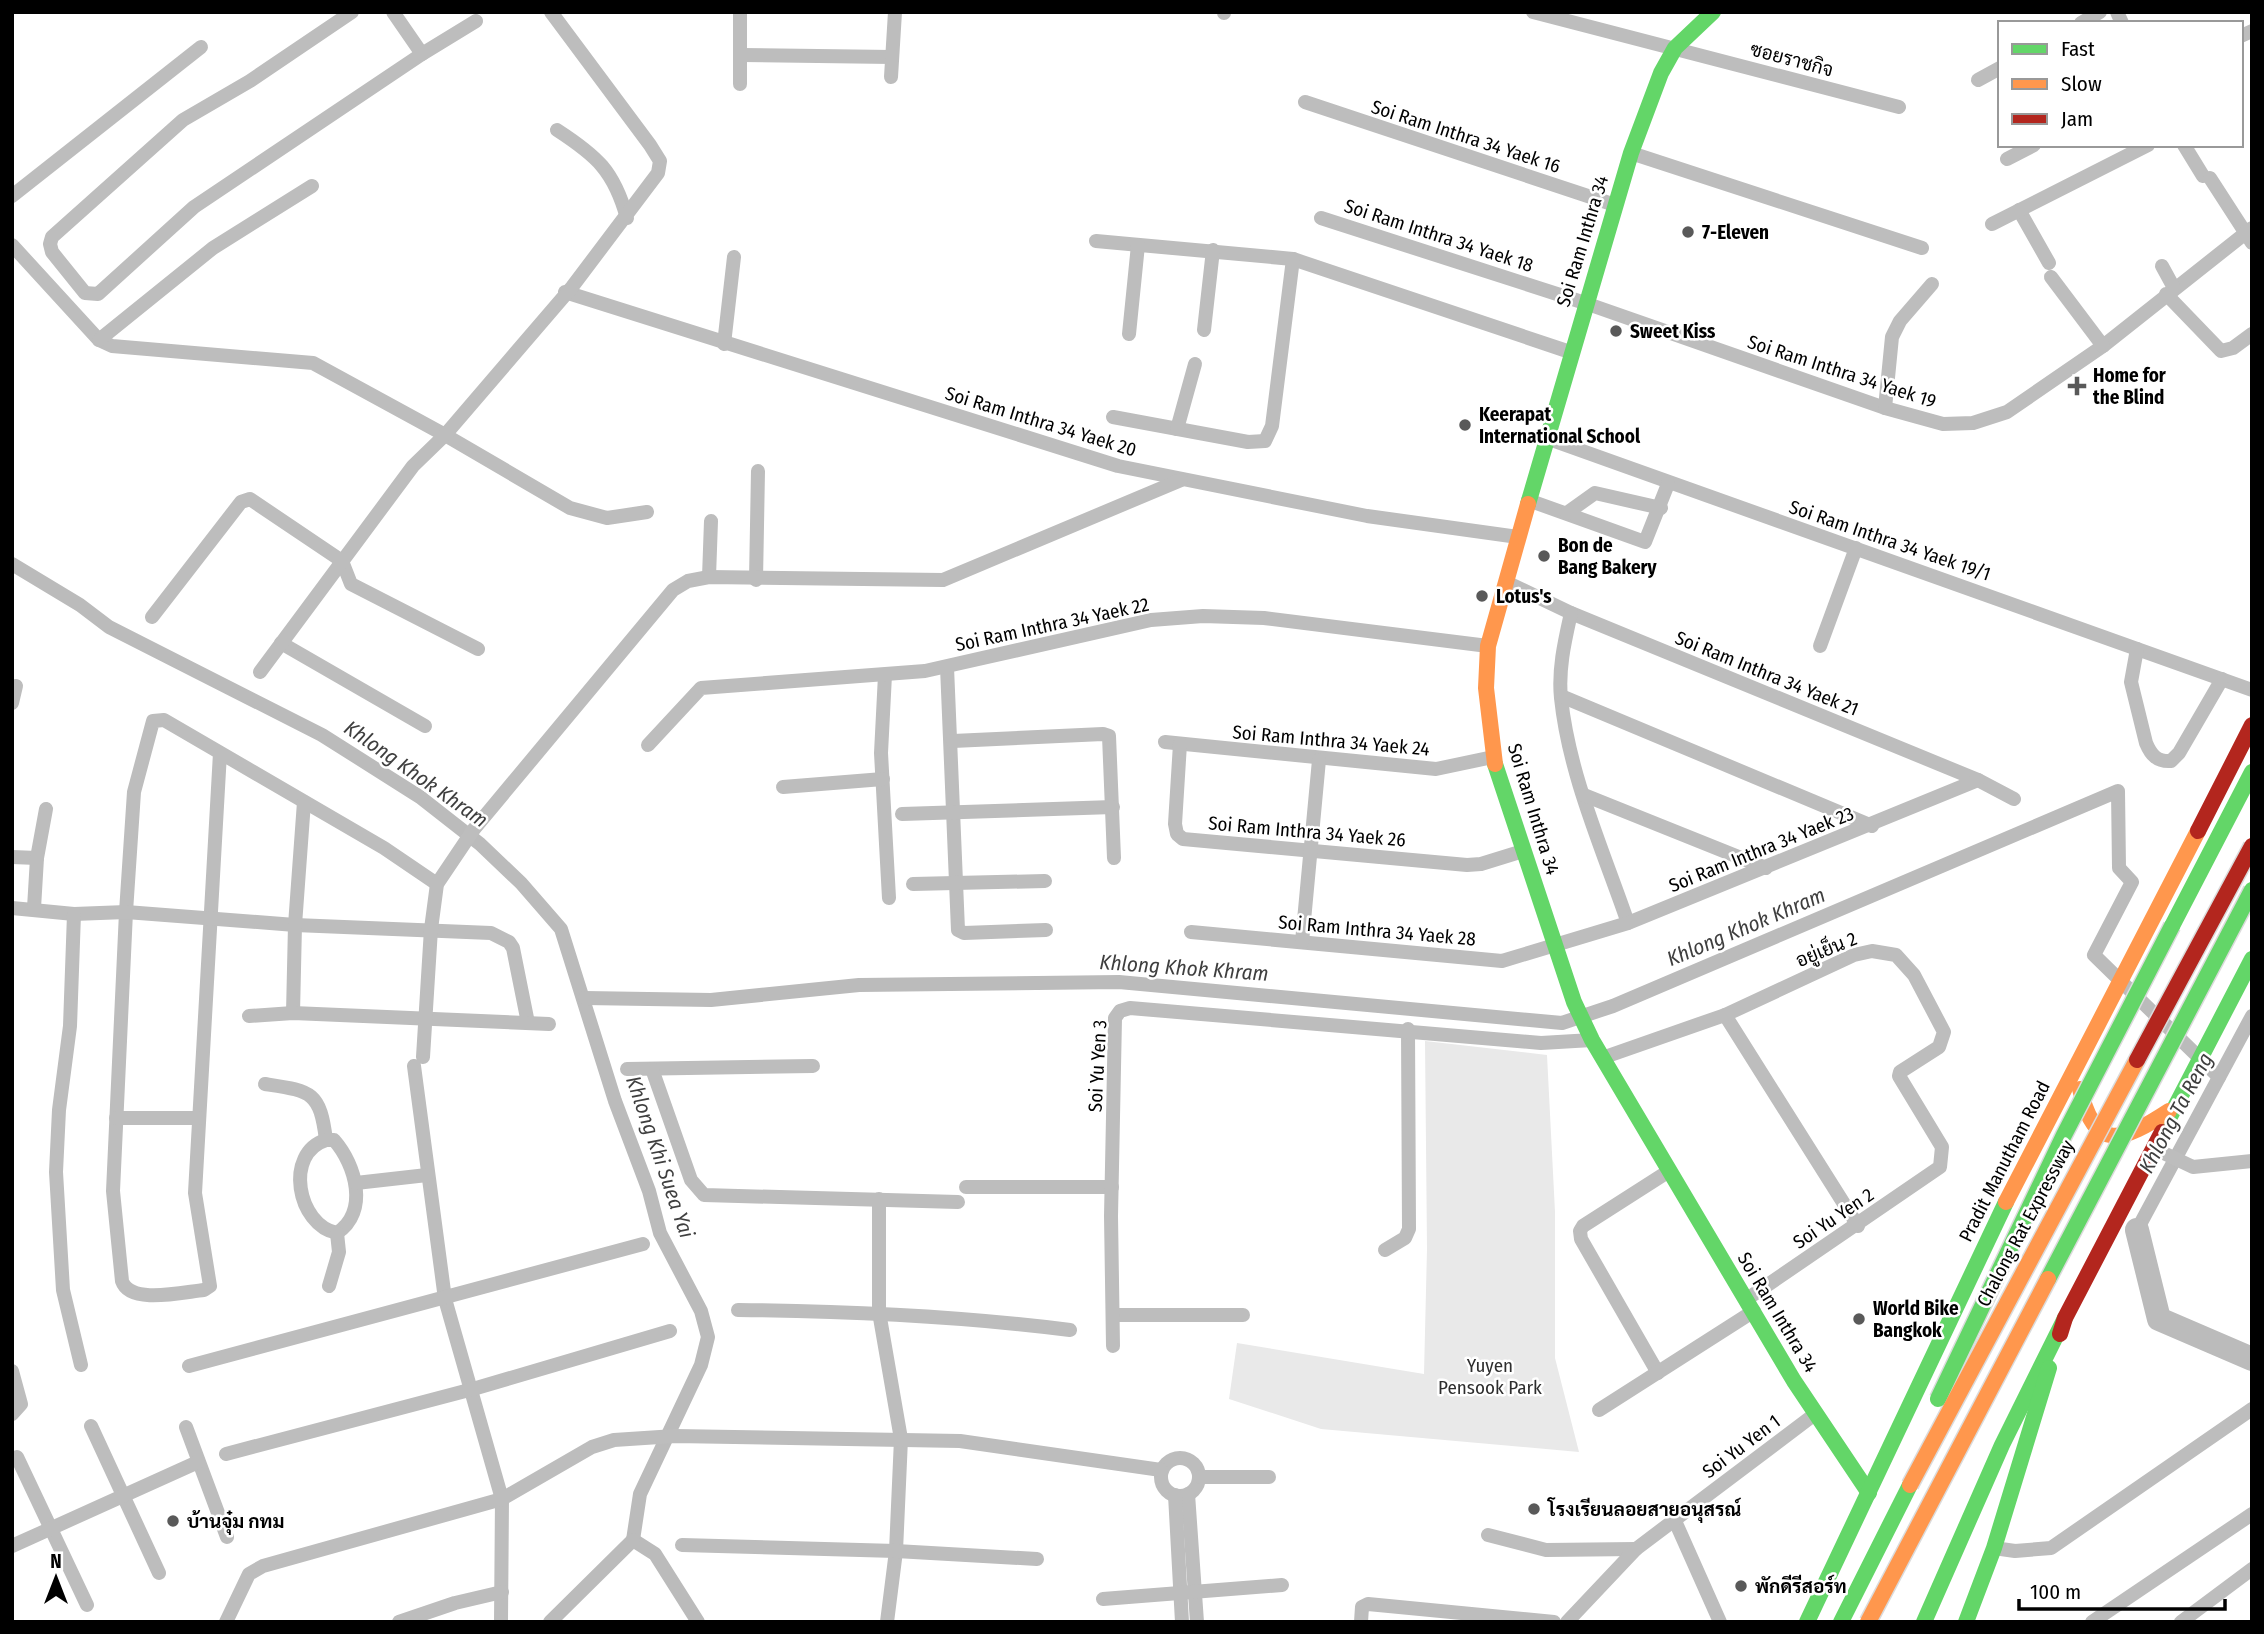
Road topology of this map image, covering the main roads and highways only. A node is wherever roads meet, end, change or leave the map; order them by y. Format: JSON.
{"nodes":[{"id":1,"x":1713,"y":12,"type":"edge"},
{"id":2,"x":2252,"y":726,"type":"edge"},
{"id":3,"x":2252,"y":772,"type":"edge"},
{"id":4,"x":2252,"y":846,"type":"edge"},
{"id":5,"x":2252,"y":890,"type":"edge"},
{"id":6,"x":2252,"y":959,"type":"edge"},
{"id":7,"x":2077,"y":1063,"type":"junction"},
{"id":8,"x":2174,"y":1107,"type":"junction"},
{"id":9,"x":2065,"y":1318,"type":"junction"},
{"id":10,"x":1910,"y":1485,"type":"junction"},
{"id":11,"x":1869,"y":1493,"type":"junction"},
{"id":12,"x":1807,"y":1622,"type":"edge"},
{"id":13,"x":1841,"y":1622,"type":"edge"},
{"id":14,"x":1868,"y":1622,"type":"edge"},
{"id":15,"x":1924,"y":1622,"type":"edge"},
{"id":16,"x":1966,"y":1622,"type":"edge"}],
"edges":[{"from":1,"to":11,"type":"main road","name":"Soi Ram Inthra 34"},
{"from":2,"to":7,"type":"main road","name":"Pradit Manutham Road"},
{"from":3,"to":10,"type":"main road","bridge":true},
{"from":4,"to":10,"type":"main road","name":"Chalong Rat Expressway","bridge":true},
{"from":5,"to":14,"type":"main road","bridge":true},
{"from":6,"to":8,"type":"main road"},
{"from":7,"to":8,"type":"main road"},
{"from":7,"to":11,"type":"main road","name":"Pradit Manutham Road"},
{"from":8,"to":9,"type":"main road"},
{"from":9,"to":15,"type":"main road"},
{"from":9,"to":16,"type":"main road"},
{"from":10,"to":13,"type":"main road","name":"Chalong Rat Expressway"},
{"from":11,"to":12,"type":"main road","name":"Pradit Manutham Road"}]}
